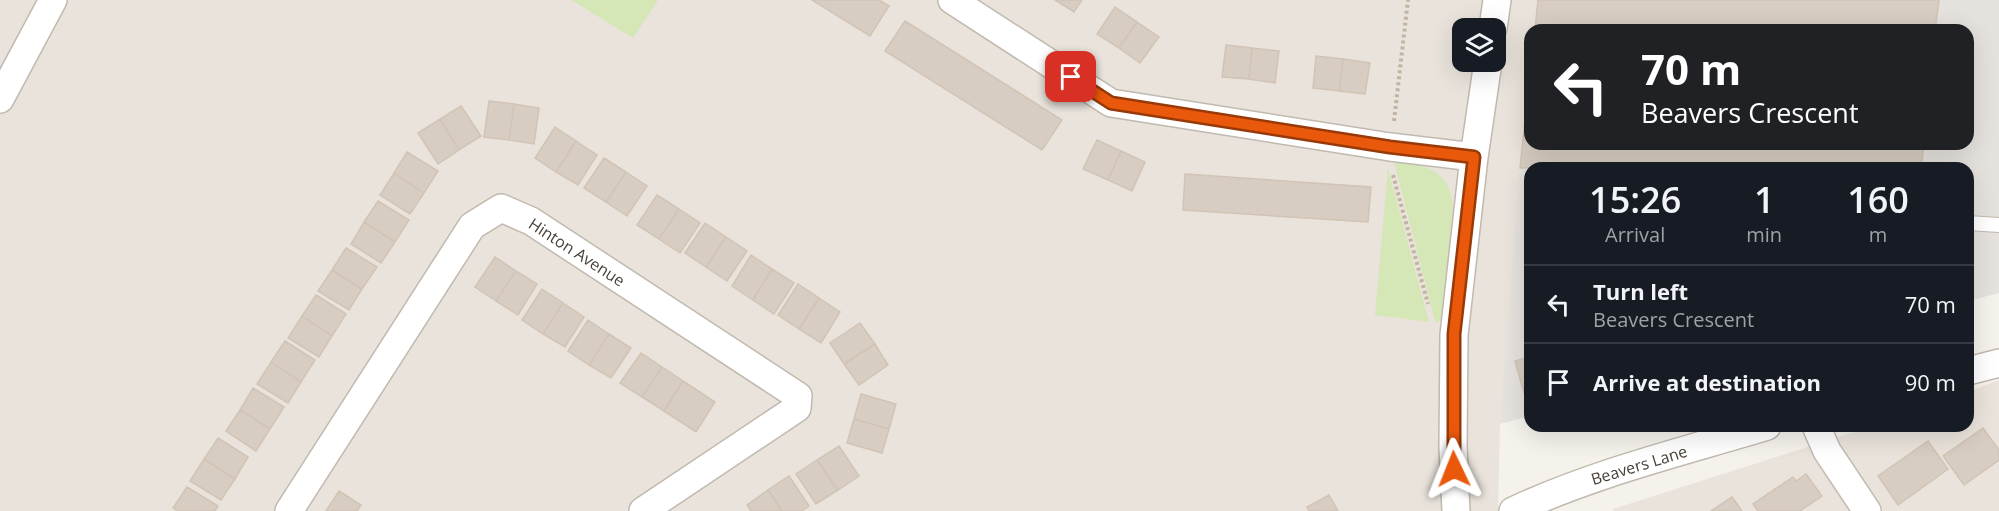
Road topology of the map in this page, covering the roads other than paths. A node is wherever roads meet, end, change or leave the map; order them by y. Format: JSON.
{"nodes":[{"id":1,"x":53,"y":0,"type":"edge"},
{"id":2,"x":951,"y":0,"type":"edge"},
{"id":3,"x":1497,"y":0,"type":"edge"},
{"id":4,"x":1494,"y":18,"type":"edge"},
{"id":5,"x":1487,"y":72,"type":"edge"},
{"id":6,"x":0,"y":99,"type":"edge"},
{"id":7,"x":1474,"y":157,"type":"junction"},
{"id":8,"x":1974,"y":223,"type":"edge"},
{"id":9,"x":1999,"y":225,"type":"edge"},
{"id":10,"x":1999,"y":363,"type":"edge"},
{"id":11,"x":1974,"y":369,"type":"edge"},
{"id":12,"x":1747,"y":432,"type":"edge"},
{"id":13,"x":1819,"y":432,"type":"edge"},
{"id":14,"x":289,"y":511,"type":"edge"},
{"id":15,"x":643,"y":511,"type":"edge"},
{"id":16,"x":1456,"y":511,"type":"edge"},
{"id":17,"x":1513,"y":511,"type":"edge"},
{"id":18,"x":1867,"y":511,"type":"edge"}],
"edges":[{"from":1,"to":6,"type":"street"},
{"from":2,"to":7,"type":"street"},
{"from":3,"to":4,"type":"street"},
{"from":5,"to":7,"type":"street"},
{"from":7,"to":16,"type":"street"},
{"from":8,"to":9,"type":"lane"},
{"from":10,"to":11,"type":"street"},
{"from":12,"to":17,"type":"street","name":"Beavers Lane"},
{"from":13,"to":18,"type":"street"},
{"from":14,"to":15,"type":"street","name":"Hinton Avenue"}]}
